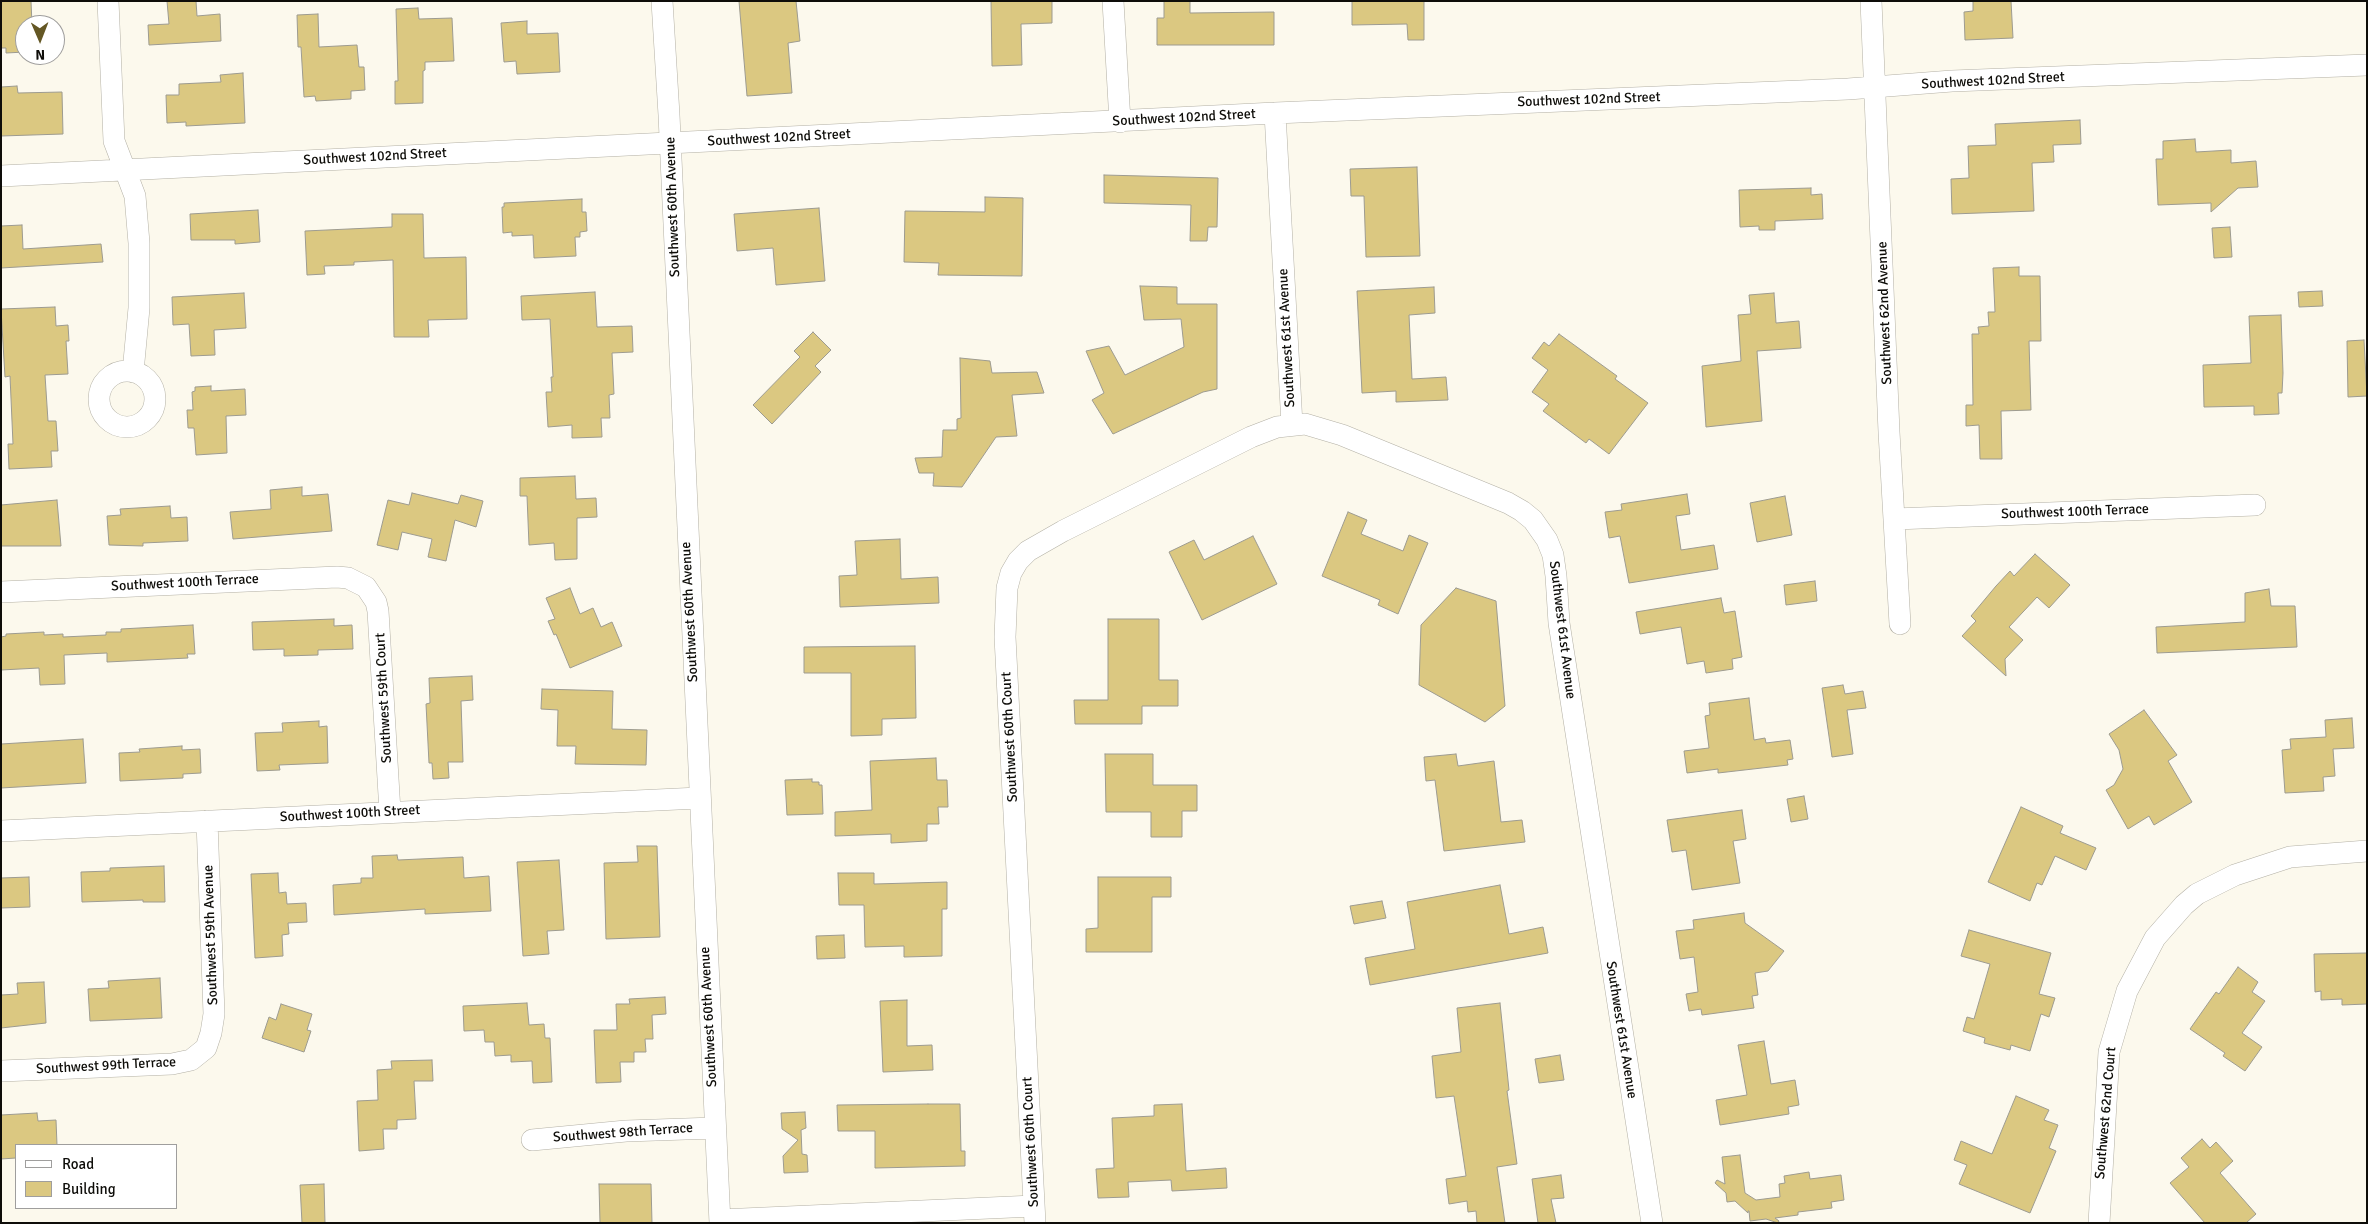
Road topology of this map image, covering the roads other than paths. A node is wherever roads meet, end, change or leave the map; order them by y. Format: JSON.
{"nodes":[{"id":1,"x":108,"y":1,"type":"edge"},
{"id":2,"x":662,"y":1,"type":"edge"},
{"id":3,"x":1114,"y":1,"type":"edge"},
{"id":4,"x":1871,"y":1,"type":"edge"},
{"id":5,"x":2367,"y":65,"type":"edge"},
{"id":6,"x":1876,"y":88,"type":"junction"},
{"id":7,"x":1275,"y":113,"type":"junction"},
{"id":8,"x":1120,"y":122,"type":"junction"},
{"id":9,"x":670,"y":143,"type":"junction"},
{"id":10,"x":124,"y":170,"type":"junction"},
{"id":11,"x":1,"y":176,"type":"edge"},
{"id":12,"x":133,"y":372,"type":"dead end"},
{"id":13,"x":1292,"y":425,"type":"junction"},
{"id":14,"x":2255,"y":505,"type":"dead end"},
{"id":15,"x":1895,"y":519,"type":"junction"},
{"id":16,"x":366,"y":587,"type":"joint"},
{"id":17,"x":1,"y":592,"type":"edge"},
{"id":18,"x":1900,"y":624,"type":"dead end"},
{"id":19,"x":699,"y":798,"type":"junction"},
{"id":20,"x":390,"y":812,"type":"junction"},
{"id":21,"x":207,"y":821,"type":"junction"},
{"id":22,"x":1,"y":831,"type":"edge"},
{"id":23,"x":2367,"y":851,"type":"edge"},
{"id":24,"x":206,"y":1048,"type":"joint"},
{"id":25,"x":1,"y":1071,"type":"edge"},
{"id":26,"x":715,"y":1128,"type":"junction"},
{"id":27,"x":532,"y":1140,"type":"dead end"},
{"id":28,"x":1035,"y":1214,"type":"edge"},
{"id":29,"x":720,"y":1221,"type":"edge"},
{"id":30,"x":1652,"y":1223,"type":"edge"},
{"id":31,"x":2099,"y":1223,"type":"edge"}],
"edges":[{"from":1,"to":10,"type":"street"},
{"from":2,"to":9,"type":"street","name":"Southwest 60th Avenue"},
{"from":3,"to":8,"type":"street"},
{"from":4,"to":6,"type":"street","name":"Southwest 62nd Avenue"},
{"from":5,"to":6,"type":"street","name":"Southwest 102nd Street"},
{"from":6,"to":7,"type":"street","name":"Southwest 102nd Street"},
{"from":6,"to":15,"type":"street","name":"Southwest 62nd Avenue"},
{"from":7,"to":8,"type":"street","name":"Southwest 102nd Street"},
{"from":7,"to":13,"type":"street","name":"Southwest 61st Avenue"},
{"from":8,"to":9,"type":"street","name":"Southwest 102nd Street"},
{"from":9,"to":10,"type":"street","name":"Southwest 102nd Street"},
{"from":9,"to":19,"type":"street","name":"Southwest 60th Avenue"},
{"from":10,"to":11,"type":"street","name":"Southwest 102nd Street"},
{"from":10,"to":12,"type":"street"},
{"from":13,"to":28,"type":"street","name":"Southwest 60th Court"},
{"from":13,"to":30,"type":"street","name":"Southwest 61st Avenue"},
{"from":14,"to":15,"type":"street","name":"Southwest 100th Terrace"},
{"from":15,"to":18,"type":"street","name":"Southwest 62nd Avenue"},
{"from":16,"to":17,"type":"street","name":"Southwest 100th Terrace"},
{"from":16,"to":20,"type":"street","name":"Southwest 59th Court"},
{"from":19,"to":20,"type":"street","name":"Southwest 100th Street"},
{"from":19,"to":26,"type":"street","name":"Southwest 60th Avenue"},
{"from":20,"to":21,"type":"street","name":"Southwest 100th Street"},
{"from":21,"to":22,"type":"street","name":"Southwest 100th Street"},
{"from":21,"to":24,"type":"street","name":"Southwest 59th Avenue"},
{"from":23,"to":31,"type":"street","name":"Southwest 62nd Court"},
{"from":24,"to":25,"type":"street","name":"Southwest 99th Terrace"},
{"from":26,"to":27,"type":"street","name":"Southwest 98th Terrace"},
{"from":26,"to":29,"type":"street","name":"Southwest 60th Avenue"},
{"from":28,"to":29,"type":"street"}]}
